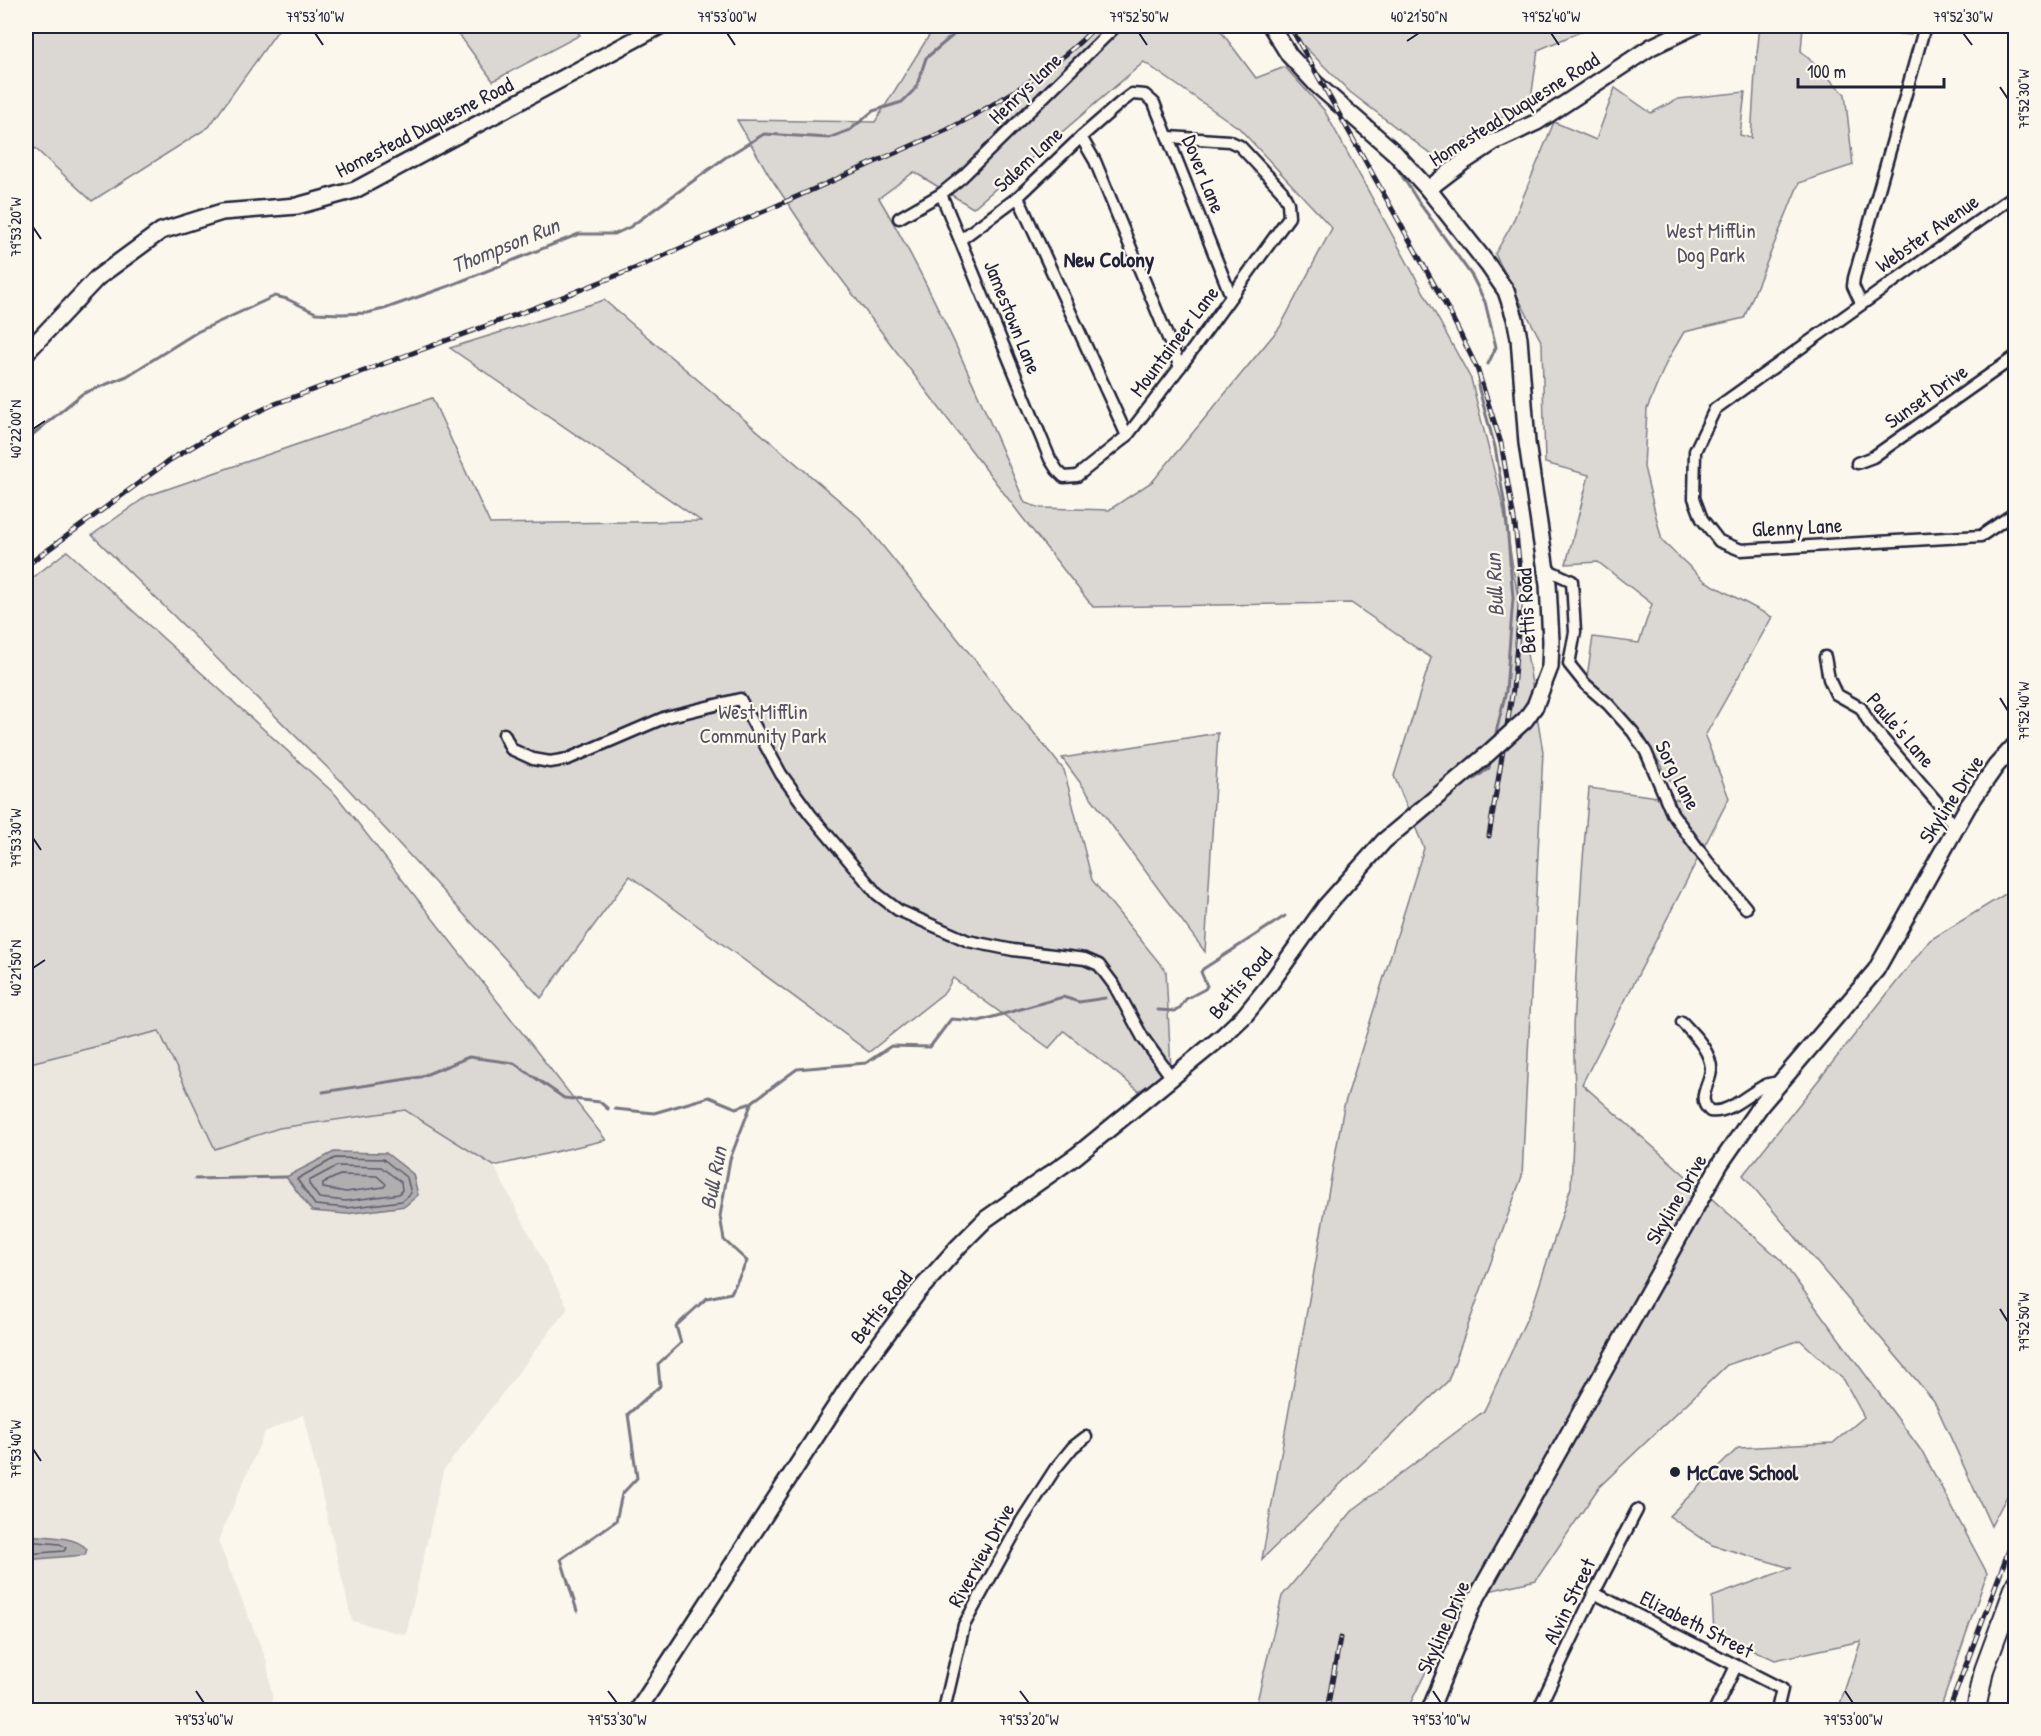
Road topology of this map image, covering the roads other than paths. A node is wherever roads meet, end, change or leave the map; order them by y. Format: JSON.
{"nodes":[{"id":1,"x":660,"y":26,"type":"edge"},
{"id":2,"x":1116,"y":26,"type":"edge"},
{"id":3,"x":1271,"y":26,"type":"edge"},
{"id":4,"x":1695,"y":26,"type":"edge"},
{"id":5,"x":1925,"y":26,"type":"edge"},
{"id":6,"x":1120,"y":103,"type":"joint"},
{"id":7,"x":1081,"y":137,"type":"junction"},
{"id":8,"x":1169,"y":137,"type":"junction"},
{"id":9,"x":1428,"y":189,"type":"junction"},
{"id":10,"x":941,"y":194,"type":"junction"},
{"id":11,"x":2016,"y":194,"type":"edge"},
{"id":12,"x":1018,"y":197,"type":"junction"},
{"id":13,"x":899,"y":218,"type":"dead end"},
{"id":14,"x":960,"y":240,"type":"junction"},
{"id":15,"x":1231,"y":296,"type":"junction"},
{"id":16,"x":1861,"y":303,"type":"junction"},
{"id":17,"x":26,"y":353,"type":"edge"},
{"id":18,"x":2016,"y":356,"type":"edge"},
{"id":19,"x":1180,"y":367,"type":"junction"},
{"id":20,"x":1126,"y":436,"type":"junction"},
{"id":21,"x":1857,"y":463,"type":"dead end"},
{"id":22,"x":1064,"y":477,"type":"joint"},
{"id":23,"x":2016,"y":512,"type":"edge"},
{"id":24,"x":1546,"y":569,"type":"junction"},
{"id":25,"x":1825,"y":657,"type":"dead end"},
{"id":26,"x":504,"y":734,"type":"dead end"},
{"id":27,"x":2016,"y":744,"type":"edge"},
{"id":28,"x":1955,"y":829,"type":"junction"},
{"id":29,"x":1746,"y":908,"type":"dead end"},
{"id":30,"x":1682,"y":1022,"type":"dead end"},
{"id":31,"x":1172,"y":1078,"type":"junction"},
{"id":32,"x":1781,"y":1082,"type":"junction"},
{"id":33,"x":1086,"y":1437,"type":"dead end"},
{"id":34,"x":1637,"y":1510,"type":"dead end"},
{"id":35,"x":2016,"y":1582,"type":"edge"},
{"id":36,"x":1594,"y":1593,"type":"junction"},
{"id":37,"x":1736,"y":1666,"type":"junction"},
{"id":38,"x":638,"y":1710,"type":"edge"},
{"id":39,"x":944,"y":1710,"type":"edge"},
{"id":40,"x":1430,"y":1710,"type":"edge"},
{"id":41,"x":1538,"y":1710,"type":"edge"},
{"id":42,"x":1715,"y":1710,"type":"edge"},
{"id":43,"x":1777,"y":1710,"type":"edge"},
{"id":44,"x":1976,"y":1710,"type":"edge"}],
"edges":[{"from":1,"to":17,"type":"street","name":"Homestead Duquesne Road"},
{"from":2,"to":10,"type":"street","name":"Henrys Lane"},
{"from":3,"to":9,"type":"street","name":"Homestead Duquesne Road"},
{"from":4,"to":9,"type":"street","name":"Homestead Duquesne Road"},
{"from":5,"to":16,"type":"street"},
{"from":6,"to":7,"type":"street","name":"Salem Lane"},
{"from":6,"to":8,"type":"street","name":"Dover Lane"},
{"from":7,"to":12,"type":"street","name":"Salem Lane"},
{"from":7,"to":19,"type":"street"},
{"from":8,"to":15,"type":"street","name":"Dover Lane"},
{"from":8,"to":15,"type":"street","name":"Mountaineer Lane"},
{"from":9,"to":24,"type":"street","name":"Bettis Road"},
{"from":10,"to":13,"type":"street"},
{"from":10,"to":14,"type":"street","name":"Jamestown Lane"},
{"from":11,"to":16,"type":"street","name":"Webster Avenue"},
{"from":12,"to":14,"type":"street","name":"Salem Lane"},
{"from":12,"to":20,"type":"street"},
{"from":14,"to":22,"type":"street","name":"Jamestown Lane"},
{"from":15,"to":19,"type":"street","name":"Mountaineer Lane"},
{"from":16,"to":23,"type":"street","name":"Glenny Lane"},
{"from":18,"to":21,"type":"street","name":"Sunset Drive"},
{"from":19,"to":20,"type":"street","name":"Mountaineer Lane"},
{"from":20,"to":22,"type":"street","name":"Mountaineer Lane"},
{"from":24,"to":29,"type":"street","name":"Sorg Lane"},
{"from":24,"to":31,"type":"street","name":"Bettis Road","bridge":true},
{"from":25,"to":28,"type":"street","name":"Paule's Lane"},
{"from":26,"to":31,"type":"street"},
{"from":27,"to":28,"type":"street","name":"Skyline Drive"},
{"from":28,"to":32,"type":"street","name":"Skyline Drive"},
{"from":30,"to":32,"type":"street"},
{"from":31,"to":38,"type":"street","name":"Bettis Road"},
{"from":32,"to":40,"type":"street","name":"Skyline Drive"},
{"from":33,"to":39,"type":"street","name":"Riverview Drive"},
{"from":34,"to":36,"type":"street","name":"Alvin Street"},
{"from":35,"to":44,"type":"main road"},
{"from":36,"to":37,"type":"street","name":"Elizabeth Street"},
{"from":36,"to":41,"type":"street","name":"Alvin Street"},
{"from":37,"to":42,"type":"street"},
{"from":37,"to":43,"type":"street","name":"Elizabeth Street"}]}
